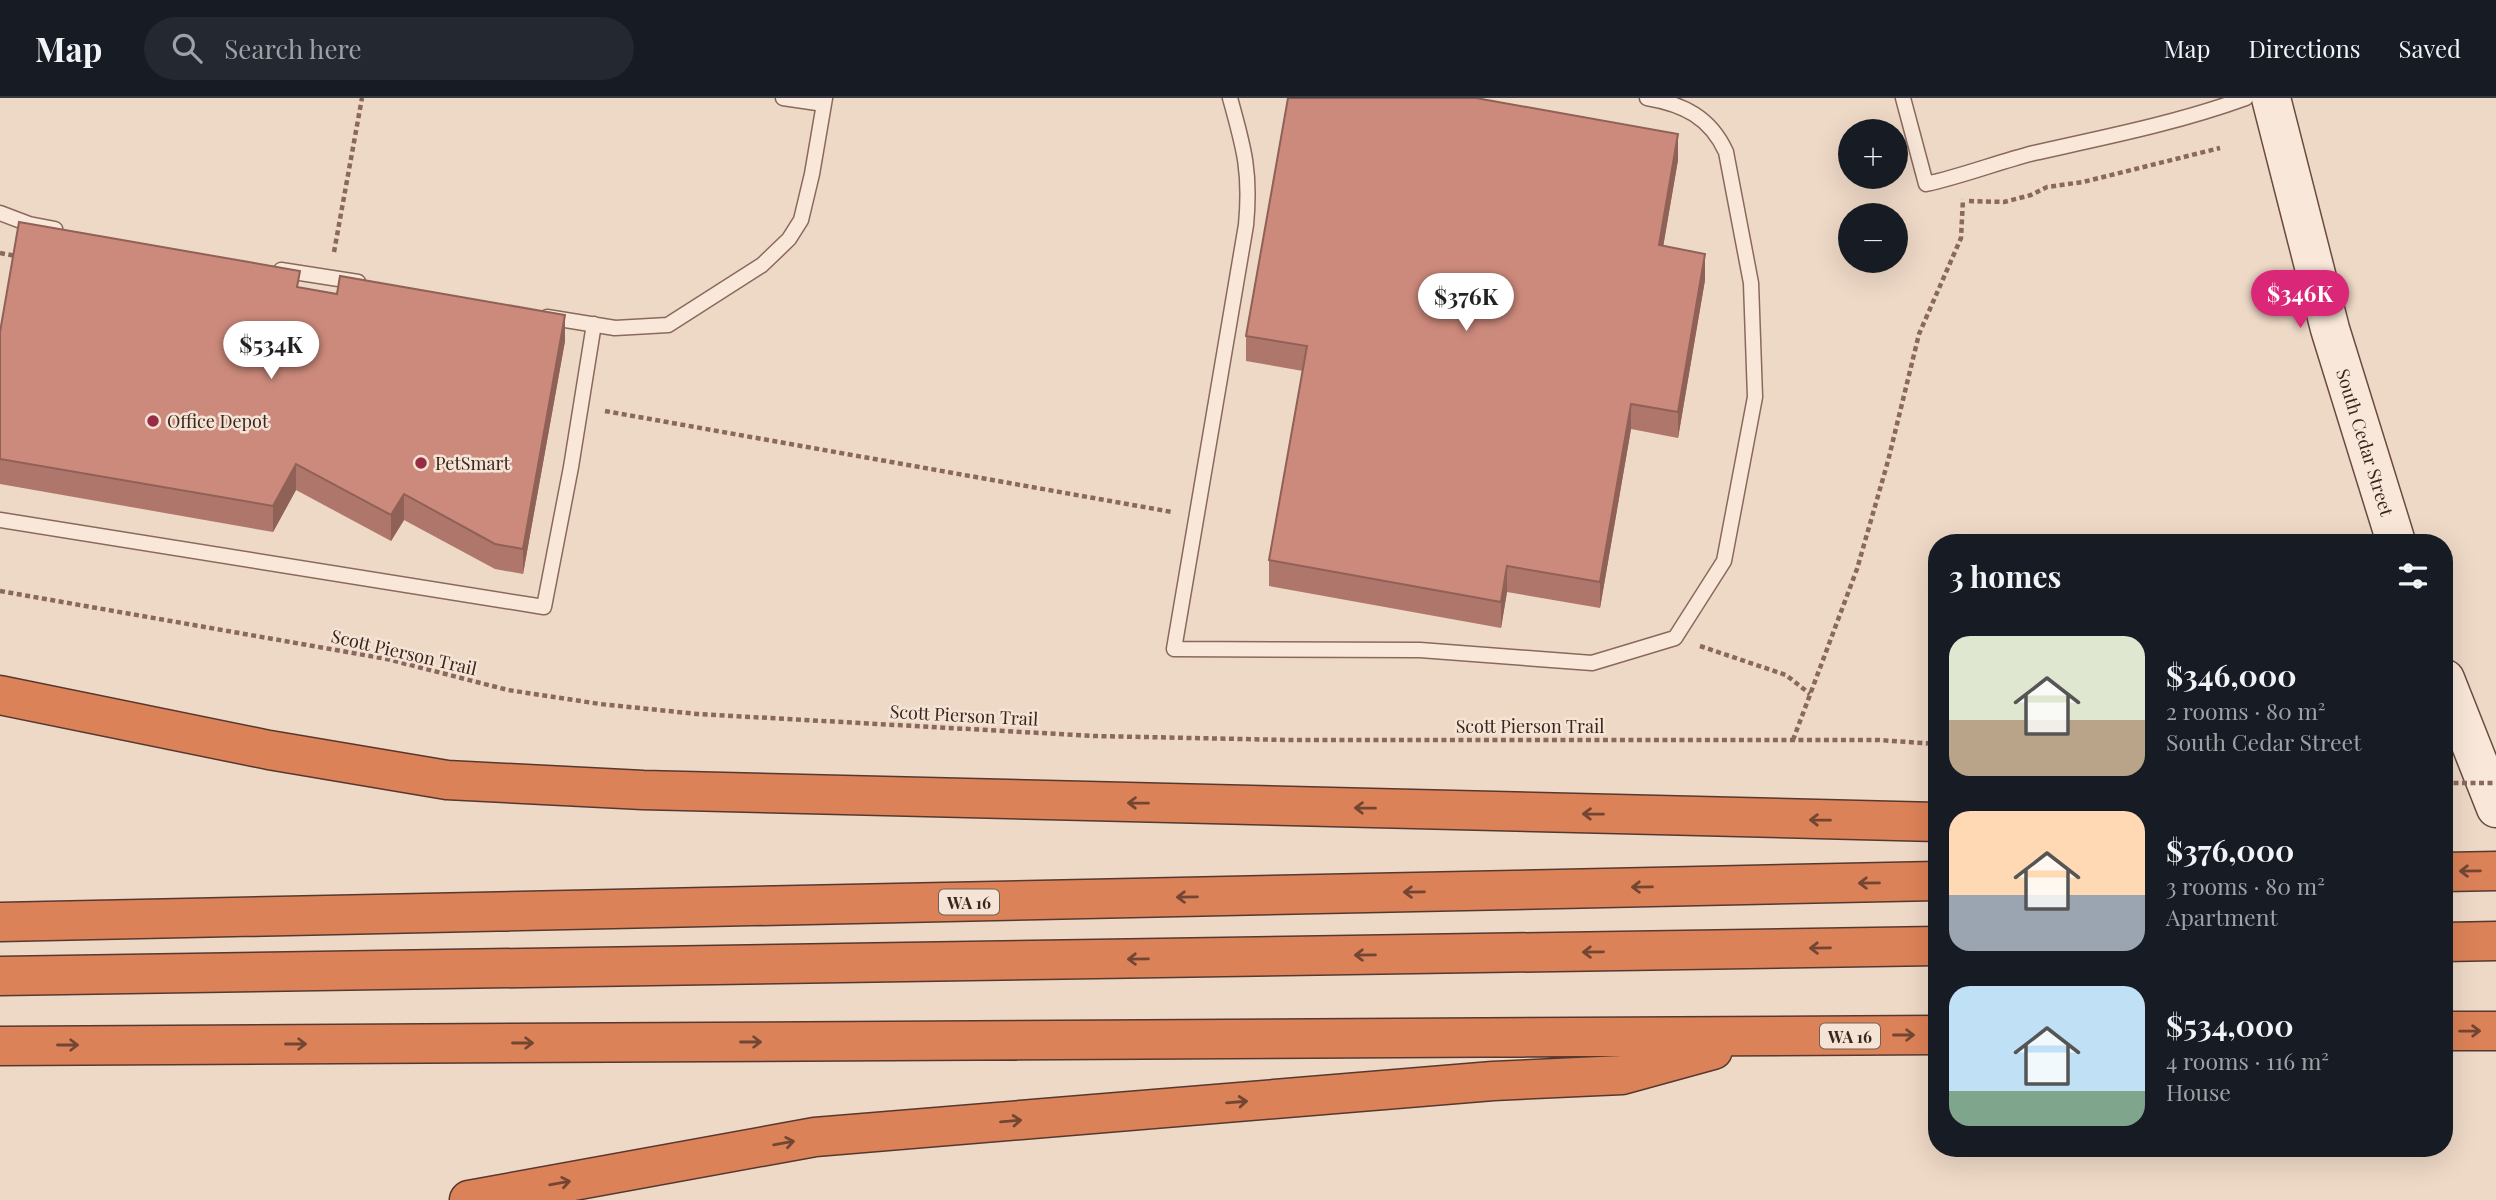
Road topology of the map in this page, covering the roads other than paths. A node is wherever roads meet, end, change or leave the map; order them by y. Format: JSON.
{"nodes":[{"id":1,"x":783,"y":98,"type":"edge"},
{"id":2,"x":1230,"y":98,"type":"edge"},
{"id":3,"x":1647,"y":98,"type":"edge"},
{"id":4,"x":1903,"y":98,"type":"edge"},
{"id":5,"x":2246,"y":98,"type":"edge"},
{"id":6,"x":2271,"y":98,"type":"edge"},
{"id":7,"x":825,"y":101,"type":"edge"},
{"id":8,"x":0,"y":213,"type":"edge"},
{"id":9,"x":75,"y":233,"type":"edge"},
{"id":10,"x":262,"y":266,"type":"edge"},
{"id":11,"x":367,"y":283,"type":"edge"},
{"id":12,"x":528,"y":314,"type":"edge"},
{"id":13,"x":594,"y":324,"type":"junction"},
{"id":14,"x":0,"y":520,"type":"edge"},
{"id":15,"x":2394,"y":534,"type":"edge"},
{"id":16,"x":0,"y":695,"type":"edge"},
{"id":17,"x":2453,"y":699,"type":"edge"},
{"id":18,"x":2496,"y":808,"type":"edge"},
{"id":19,"x":1928,"y":822,"type":"edge"},
{"id":20,"x":2496,"y":871,"type":"edge"},
{"id":21,"x":2453,"y":872,"type":"edge"},
{"id":22,"x":1928,"y":881,"type":"edge"},
{"id":23,"x":0,"y":922,"type":"edge"},
{"id":24,"x":2453,"y":942,"type":"edge"},
{"id":25,"x":2496,"y":942,"type":"edge"},
{"id":26,"x":1928,"y":946,"type":"edge"},
{"id":27,"x":0,"y":976,"type":"edge"},
{"id":28,"x":2453,"y":1031,"type":"edge"},
{"id":29,"x":2496,"y":1031,"type":"edge"},
{"id":30,"x":1928,"y":1035,"type":"edge"},
{"id":31,"x":1762,"y":1036,"type":"junction"},
{"id":32,"x":0,"y":1046,"type":"edge"},
{"id":33,"x":469,"y":1200,"type":"edge"}],
"edges":[{"from":1,"to":7,"type":"lane"},
{"from":2,"to":3,"type":"lane"},
{"from":4,"to":5,"type":"lane"},
{"from":6,"to":15,"type":"main road","name":"South Cedar Street"},
{"from":7,"to":13,"type":"lane"},
{"from":8,"to":9,"type":"lane"},
{"from":10,"to":11,"type":"lane"},
{"from":12,"to":13,"type":"lane"},
{"from":13,"to":14,"type":"lane"},
{"from":19,"to":16,"type":"highway","one_way":true},
{"from":17,"to":18,"type":"main road"},
{"from":20,"to":21,"type":"highway","one_way":true},
{"from":22,"to":23,"type":"highway","number":"WA 16","one_way":true},
{"from":24,"to":25,"type":"highway"},
{"from":26,"to":27,"type":"highway","one_way":true},
{"from":28,"to":29,"type":"highway","one_way":true},
{"from":31,"to":30,"type":"highway","number":"WA 16","one_way":true},
{"from":32,"to":31,"type":"highway","number":"WA 16","one_way":true},
{"from":33,"to":31,"type":"highway","one_way":true}]}
